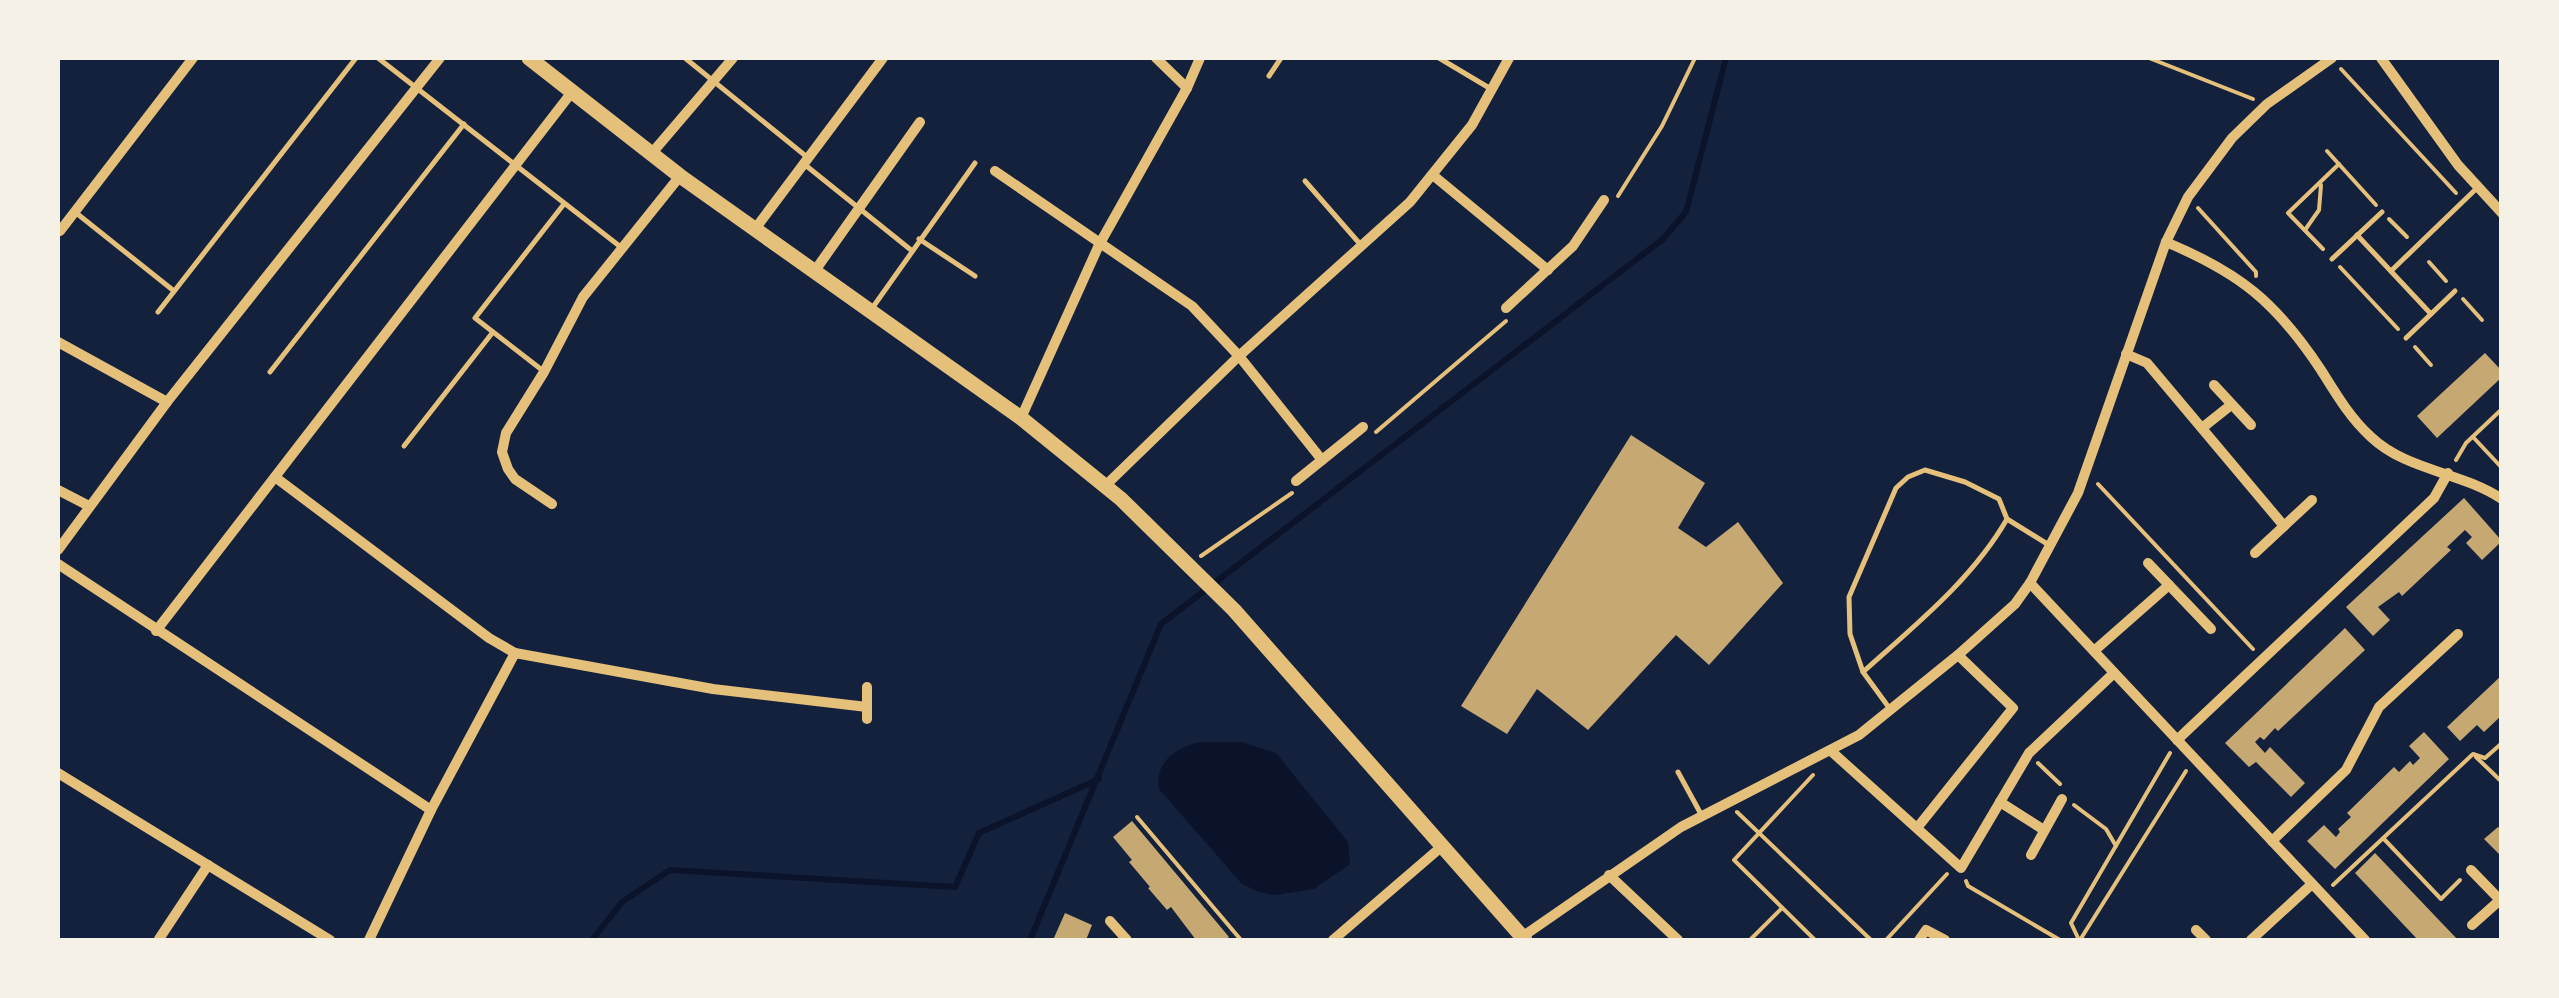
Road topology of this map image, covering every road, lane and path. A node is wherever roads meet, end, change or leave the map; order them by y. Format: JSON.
{"nodes":[{"id":1,"x":356,"y":58,"type":"edge"},
{"id":2,"x":378,"y":58,"type":"edge"},
{"id":3,"x":440,"y":58,"type":"edge"},
{"id":4,"x":529,"y":58,"type":"edge"},
{"id":5,"x":685,"y":58,"type":"edge"},
{"id":6,"x":734,"y":58,"type":"edge"},
{"id":7,"x":882,"y":58,"type":"edge"},
{"id":8,"x":1156,"y":58,"type":"edge"},
{"id":9,"x":1200,"y":58,"type":"edge"},
{"id":10,"x":1281,"y":58,"type":"edge"},
{"id":11,"x":1439,"y":58,"type":"edge"},
{"id":12,"x":1509,"y":58,"type":"edge"},
{"id":13,"x":2149,"y":58,"type":"edge"},
{"id":14,"x":2331,"y":58,"type":"edge"},
{"id":15,"x":2381,"y":58,"type":"edge"},
{"id":16,"x":189,"y":59,"type":"edge"},
{"id":17,"x":1269,"y":76,"type":"dead end"},
{"id":18,"x":713,"y":80,"type":"junction"},
{"id":19,"x":417,"y":88,"type":"junction"},
{"id":20,"x":1187,"y":88,"type":"junction"},
{"id":21,"x":1491,"y":89,"type":"junction"},
{"id":22,"x":572,"y":92,"type":"junction"},
{"id":23,"x":2267,"y":104,"type":"junction"},
{"id":24,"x":920,"y":122,"type":"dead end"},
{"id":25,"x":464,"y":124,"type":"junction"},
{"id":26,"x":2326,"y":151,"type":"dead end"},
{"id":27,"x":652,"y":153,"type":"junction"},
{"id":28,"x":806,"y":161,"type":"junction"},
{"id":29,"x":975,"y":163,"type":"dead end"},
{"id":30,"x":2339,"y":164,"type":"junction"},
{"id":31,"x":516,"y":166,"type":"junction"},
{"id":32,"x":995,"y":171,"type":"dead end"},
{"id":33,"x":680,"y":176,"type":"junction"},
{"id":34,"x":1434,"y":176,"type":"junction"},
{"id":35,"x":1305,"y":181,"type":"dead end"},
{"id":36,"x":2321,"y":182,"type":"junction"},
{"id":37,"x":2478,"y":188,"type":"junction"},
{"id":38,"x":2188,"y":197,"type":"junction"},
{"id":39,"x":1604,"y":200,"type":"dead end"},
{"id":40,"x":565,"y":203,"type":"junction"},
{"id":41,"x":2445,"y":204,"type":"dead end"},
{"id":42,"x":860,"y":208,"type":"junction"},
{"id":43,"x":75,"y":212,"type":"junction"},
{"id":44,"x":2382,"y":212,"type":"junction"},
{"id":45,"x":2502,"y":213,"type":"edge"},
{"id":46,"x":755,"y":229,"type":"junction"},
{"id":47,"x":2304,"y":230,"type":"junction"},
{"id":48,"x":60,"y":232,"type":"dead end"},
{"id":49,"x":2357,"y":234,"type":"junction"},
{"id":50,"x":919,"y":239,"type":"junction"},
{"id":51,"x":2409,"y":240,"type":"dead end"},
{"id":52,"x":2166,"y":242,"type":"junction"},
{"id":53,"x":1099,"y":244,"type":"junction"},
{"id":54,"x":1362,"y":246,"type":"junction"},
{"id":55,"x":622,"y":248,"type":"junction"},
{"id":56,"x":911,"y":250,"type":"junction"},
{"id":57,"x":2332,"y":258,"type":"junction"},
{"id":58,"x":1548,"y":270,"type":"junction"},
{"id":59,"x":2391,"y":271,"type":"junction"},
{"id":60,"x":814,"y":272,"type":"junction"},
{"id":61,"x":974,"y":276,"type":"dead end"},
{"id":62,"x":174,"y":291,"type":"junction"},
{"id":63,"x":2256,"y":291,"type":"junction"},
{"id":64,"x":2455,"y":291,"type":"dead end"},
{"id":65,"x":1506,"y":308,"type":"dead end"},
{"id":66,"x":158,"y":312,"type":"dead end"},
{"id":67,"x":870,"y":312,"type":"junction"},
{"id":68,"x":2432,"y":314,"type":"junction"},
{"id":69,"x":494,"y":332,"type":"junction"},
{"id":70,"x":2406,"y":338,"type":"junction"},
{"id":71,"x":58,"y":342,"type":"edge"},
{"id":72,"x":2126,"y":354,"type":"junction"},
{"id":73,"x":1238,"y":356,"type":"junction"},
{"id":74,"x":2431,"y":365,"type":"dead end"},
{"id":75,"x":270,"y":372,"type":"dead end"},
{"id":76,"x":544,"y":372,"type":"junction"},
{"id":77,"x":2214,"y":385,"type":"dead end"},
{"id":78,"x":167,"y":402,"type":"junction"},
{"id":79,"x":2231,"y":405,"type":"junction"},
{"id":80,"x":2502,"y":409,"type":"edge"},
{"id":81,"x":1021,"y":418,"type":"junction"},
{"id":82,"x":2251,"y":426,"type":"dead end"},
{"id":83,"x":1363,"y":427,"type":"dead end"},
{"id":84,"x":2202,"y":428,"type":"junction"},
{"id":85,"x":2473,"y":436,"type":"junction"},
{"id":86,"x":404,"y":446,"type":"dead end"},
{"id":87,"x":1322,"y":460,"type":"junction"},
{"id":88,"x":2502,"y":468,"type":"edge"},
{"id":89,"x":2086,"y":472,"type":"junction"},
{"id":90,"x":2448,"y":473,"type":"junction"},
{"id":91,"x":275,"y":476,"type":"junction"},
{"id":92,"x":1296,"y":481,"type":"dead end"},
{"id":93,"x":1106,"y":486,"type":"junction"},
{"id":94,"x":58,"y":490,"type":"edge"},
{"id":95,"x":2502,"y":498,"type":"edge"},
{"id":96,"x":2312,"y":500,"type":"dead end"},
{"id":97,"x":552,"y":504,"type":"dead end"},
{"id":98,"x":88,"y":506,"type":"junction"},
{"id":99,"x":2008,"y":519,"type":"junction"},
{"id":100,"x":2284,"y":526,"type":"junction"},
{"id":101,"x":2051,"y":546,"type":"junction"},
{"id":102,"x":58,"y":550,"type":"edge"},
{"id":103,"x":2256,"y":552,"type":"dead end"},
{"id":104,"x":2148,"y":563,"type":"dead end"},
{"id":105,"x":58,"y":564,"type":"edge"},
{"id":106,"x":2030,"y":583,"type":"junction"},
{"id":107,"x":2170,"y":586,"type":"junction"},
{"id":108,"x":2211,"y":630,"type":"dead end"},
{"id":109,"x":156,"y":631,"type":"junction"},
{"id":110,"x":2458,"y":634,"type":"dead end"},
{"id":111,"x":2094,"y":651,"type":"junction"},
{"id":112,"x":515,"y":653,"type":"junction"},
{"id":113,"x":1958,"y":655,"type":"junction"},
{"id":114,"x":2263,"y":659,"type":"junction"},
{"id":115,"x":1863,"y":672,"type":"junction"},
{"id":116,"x":2114,"y":672,"type":"junction"},
{"id":117,"x":867,"y":687,"type":"dead end"},
{"id":118,"x":1890,"y":709,"type":"junction"},
{"id":119,"x":2177,"y":740,"type":"junction"},
{"id":120,"x":2502,"y":743,"type":"edge"},
{"id":121,"x":1826,"y":754,"type":"junction"},
{"id":122,"x":2474,"y":754,"type":"junction"},
{"id":123,"x":2194,"y":758,"type":"junction"},
{"id":124,"x":1678,"y":772,"type":"dead end"},
{"id":125,"x":58,"y":773,"type":"edge"},
{"id":126,"x":2502,"y":782,"type":"edge"},
{"id":127,"x":2062,"y":800,"type":"dead end"},
{"id":128,"x":1727,"y":802,"type":"junction"},
{"id":129,"x":2000,"y":802,"type":"junction"},
{"id":130,"x":431,"y":810,"type":"junction"},
{"id":131,"x":1702,"y":816,"type":"junction"},
{"id":132,"x":1138,"y":817,"type":"dead end"},
{"id":133,"x":1917,"y":828,"type":"junction"},
{"id":134,"x":2044,"y":830,"type":"junction"},
{"id":135,"x":1759,"y":834,"type":"junction"},
{"id":136,"x":2384,"y":839,"type":"junction"},
{"id":137,"x":2272,"y":841,"type":"junction"},
{"id":138,"x":1440,"y":848,"type":"junction"},
{"id":139,"x":2031,"y":855,"type":"dead end"},
{"id":140,"x":208,"y":865,"type":"junction"},
{"id":141,"x":1959,"y":865,"type":"junction"},
{"id":142,"x":2471,"y":870,"type":"joint"},
{"id":143,"x":1608,"y":875,"type":"junction"},
{"id":144,"x":2312,"y":884,"type":"junction"},
{"id":145,"x":2322,"y":896,"type":"junction"},
{"id":146,"x":2501,"y":901,"type":"edge"},
{"id":147,"x":1782,"y":908,"type":"junction"},
{"id":148,"x":1110,"y":921,"type":"dead end"},
{"id":149,"x":2472,"y":925,"type":"dead end"},
{"id":150,"x":2196,"y":930,"type":"dead end"},
{"id":151,"x":159,"y":939,"type":"edge"},
{"id":152,"x":1523,"y":939,"type":"edge"},
{"id":153,"x":330,"y":940,"type":"edge"},
{"id":154,"x":369,"y":940,"type":"edge"},
{"id":155,"x":1127,"y":940,"type":"edge"},
{"id":156,"x":1241,"y":940,"type":"edge"},
{"id":157,"x":1333,"y":940,"type":"edge"},
{"id":158,"x":1678,"y":940,"type":"edge"},
{"id":159,"x":1750,"y":940,"type":"edge"},
{"id":160,"x":1815,"y":940,"type":"edge"},
{"id":161,"x":1871,"y":940,"type":"edge"},
{"id":162,"x":1886,"y":940,"type":"edge"},
{"id":163,"x":1920,"y":940,"type":"edge"},
{"id":164,"x":1944,"y":940,"type":"edge"},
{"id":165,"x":2060,"y":940,"type":"edge"},
{"id":166,"x":2079,"y":940,"type":"edge"},
{"id":167,"x":2206,"y":940,"type":"edge"},
{"id":168,"x":2251,"y":940,"type":"edge"},
{"id":169,"x":2364,"y":940,"type":"edge"}],
"edges":[{"from":1,"to":62,"type":"lane"},
{"from":2,"to":19,"type":"lane"},
{"from":3,"to":19,"type":"street"},
{"from":4,"to":22,"type":"main road"},
{"from":5,"to":18,"type":"lane"},
{"from":6,"to":18,"type":"street"},
{"from":7,"to":28,"type":"street"},
{"from":8,"to":20,"type":"street"},
{"from":9,"to":20,"type":"street"},
{"from":10,"to":17,"type":"lane"},
{"from":11,"to":21,"type":"lane"},
{"from":12,"to":21,"type":"street"},
{"from":13,"to":23,"type":"path"},
{"from":14,"to":23,"type":"street"},
{"from":14,"to":41,"type":"path"},
{"from":15,"to":37,"type":"street"},
{"from":16,"to":43,"type":"street"},
{"from":18,"to":27,"type":"street"},
{"from":18,"to":28,"type":"lane"},
{"from":19,"to":25,"type":"lane"},
{"from":19,"to":78,"type":"street"},
{"from":20,"to":53,"type":"street"},
{"from":21,"to":34,"type":"street"},
{"from":22,"to":27,"type":"main road"},
{"from":22,"to":31,"type":"street"},
{"from":23,"to":38,"type":"street"},
{"from":24,"to":42,"type":"street"},
{"from":25,"to":31,"type":"lane"},
{"from":25,"to":75,"type":"lane"},
{"from":26,"to":30,"type":"path"},
{"from":27,"to":33,"type":"main road"},
{"from":28,"to":42,"type":"lane"},
{"from":28,"to":46,"type":"street"},
{"from":29,"to":50,"type":"lane"},
{"from":30,"to":36,"type":"path"},
{"from":30,"to":44,"type":"path"},
{"from":31,"to":40,"type":"lane"},
{"from":31,"to":91,"type":"street"},
{"from":32,"to":53,"type":"street"},
{"from":33,"to":46,"type":"main road"},
{"from":33,"to":55,"type":"street"},
{"from":34,"to":54,"type":"street"},
{"from":34,"to":58,"type":"street"},
{"from":35,"to":54,"type":"lane"},
{"from":36,"to":47,"type":"path"},
{"from":36,"to":47,"type":"path"},
{"from":37,"to":45,"type":"street"},
{"from":37,"to":59,"type":"lane"},
{"from":38,"to":52,"type":"street"},
{"from":38,"to":63,"type":"path"},
{"from":39,"to":58,"type":"street"},
{"from":40,"to":55,"type":"lane"},
{"from":40,"to":69,"type":"lane"},
{"from":42,"to":56,"type":"lane"},
{"from":42,"to":60,"type":"street"},
{"from":43,"to":48,"type":"street"},
{"from":43,"to":62,"type":"lane"},
{"from":44,"to":49,"type":"lane"},
{"from":44,"to":51,"type":"path"},
{"from":46,"to":60,"type":"main road"},
{"from":47,"to":57,"type":"path"},
{"from":49,"to":57,"type":"lane"},
{"from":49,"to":59,"type":"lane"},
{"from":50,"to":56,"type":"lane"},
{"from":50,"to":61,"type":"lane"},
{"from":52,"to":63,"type":"street"},
{"from":52,"to":72,"type":"street"},
{"from":53,"to":73,"type":"street"},
{"from":53,"to":81,"type":"street"},
{"from":54,"to":73,"type":"street"},
{"from":55,"to":76,"type":"street"},
{"from":56,"to":67,"type":"lane"},
{"from":57,"to":70,"type":"path"},
{"from":58,"to":65,"type":"street"},
{"from":59,"to":68,"type":"lane"},
{"from":60,"to":67,"type":"main road"},
{"from":62,"to":66,"type":"lane"},
{"from":63,"to":90,"type":"street"},
{"from":64,"to":68,"type":"lane"},
{"from":67,"to":81,"type":"main road"},
{"from":68,"to":70,"type":"lane"},
{"from":69,"to":76,"type":"lane"},
{"from":69,"to":86,"type":"lane"},
{"from":70,"to":74,"type":"path"},
{"from":71,"to":78,"type":"street"},
{"from":72,"to":84,"type":"street"},
{"from":72,"to":89,"type":"street"},
{"from":73,"to":87,"type":"street"},
{"from":73,"to":93,"type":"street"},
{"from":76,"to":97,"type":"street"},
{"from":77,"to":79,"type":"street"},
{"from":78,"to":98,"type":"street"},
{"from":79,"to":82,"type":"street"},
{"from":79,"to":84,"type":"street"},
{"from":80,"to":85,"type":"path"},
{"from":81,"to":93,"type":"main road"},
{"from":83,"to":87,"type":"street"},
{"from":84,"to":100,"type":"street"},
{"from":85,"to":88,"type":"path"},
{"from":85,"to":90,"type":"path"},
{"from":87,"to":92,"type":"street"},
{"from":89,"to":101,"type":"street"},
{"from":89,"to":114,"type":"path"},
{"from":90,"to":95,"type":"street"},
{"from":90,"to":114,"type":"street"},
{"from":91,"to":109,"type":"street"},
{"from":91,"to":112,"type":"street"},
{"from":93,"to":138,"type":"main road"},
{"from":94,"to":98,"type":"street"},
{"from":96,"to":100,"type":"street"},
{"from":98,"to":102,"type":"street"},
{"from":99,"to":101,"type":"lane"},
{"from":99,"to":115,"type":"lane"},
{"from":99,"to":115,"type":"lane"},
{"from":100,"to":103,"type":"street"},
{"from":101,"to":106,"type":"street"},
{"from":104,"to":107,"type":"street"},
{"from":105,"to":109,"type":"street"},
{"from":106,"to":111,"type":"street"},
{"from":106,"to":113,"type":"street"},
{"from":107,"to":108,"type":"street"},
{"from":107,"to":111,"type":"street"},
{"from":109,"to":130,"type":"street"},
{"from":110,"to":137,"type":"street"},
{"from":111,"to":116,"type":"street"},
{"from":112,"to":117,"type":"street"},
{"from":112,"to":130,"type":"street"},
{"from":113,"to":118,"type":"street"},
{"from":113,"to":133,"type":"street"},
{"from":114,"to":119,"type":"street"},
{"from":115,"to":118,"type":"lane"},
{"from":116,"to":119,"type":"street"},
{"from":116,"to":129,"type":"street"},
{"from":118,"to":121,"type":"street"},
{"from":119,"to":123,"type":"street"},
{"from":119,"to":166,"type":"path"},
{"from":120,"to":122,"type":"path"},
{"from":121,"to":128,"type":"street"},
{"from":121,"to":133,"type":"street"},
{"from":121,"to":135,"type":"path"},
{"from":122,"to":126,"type":"path"},
{"from":122,"to":136,"type":"path"},
{"from":123,"to":137,"type":"street"},
{"from":123,"to":166,"type":"path"},
{"from":124,"to":131,"type":"lane"},
{"from":125,"to":140,"type":"street"},
{"from":127,"to":134,"type":"street"},
{"from":128,"to":131,"type":"street"},
{"from":128,"to":135,"type":"path"},
{"from":129,"to":134,"type":"street"},
{"from":129,"to":141,"type":"street"},
{"from":130,"to":154,"type":"street"},
{"from":131,"to":143,"type":"street"},
{"from":132,"to":156,"type":"path"},
{"from":133,"to":141,"type":"street"},
{"from":134,"to":139,"type":"street"},
{"from":135,"to":147,"type":"path"},
{"from":135,"to":161,"type":"path"},
{"from":136,"to":142,"type":"path"},
{"from":136,"to":145,"type":"path"},
{"from":137,"to":144,"type":"street"},
{"from":138,"to":152,"type":"main road"},
{"from":138,"to":157,"type":"street"},
{"from":140,"to":151,"type":"street"},
{"from":140,"to":153,"type":"street"},
{"from":141,"to":162,"type":"path"},
{"from":141,"to":165,"type":"path"},
{"from":142,"to":146,"type":"street"},
{"from":143,"to":152,"type":"street"},
{"from":143,"to":158,"type":"street"},
{"from":144,"to":145,"type":"street"},
{"from":144,"to":168,"type":"street"},
{"from":145,"to":169,"type":"street"},
{"from":146,"to":149,"type":"street"},
{"from":147,"to":159,"type":"path"},
{"from":147,"to":160,"type":"path"},
{"from":148,"to":155,"type":"street"},
{"from":150,"to":167,"type":"street"},
{"from":163,"to":164,"type":"street"}]}
